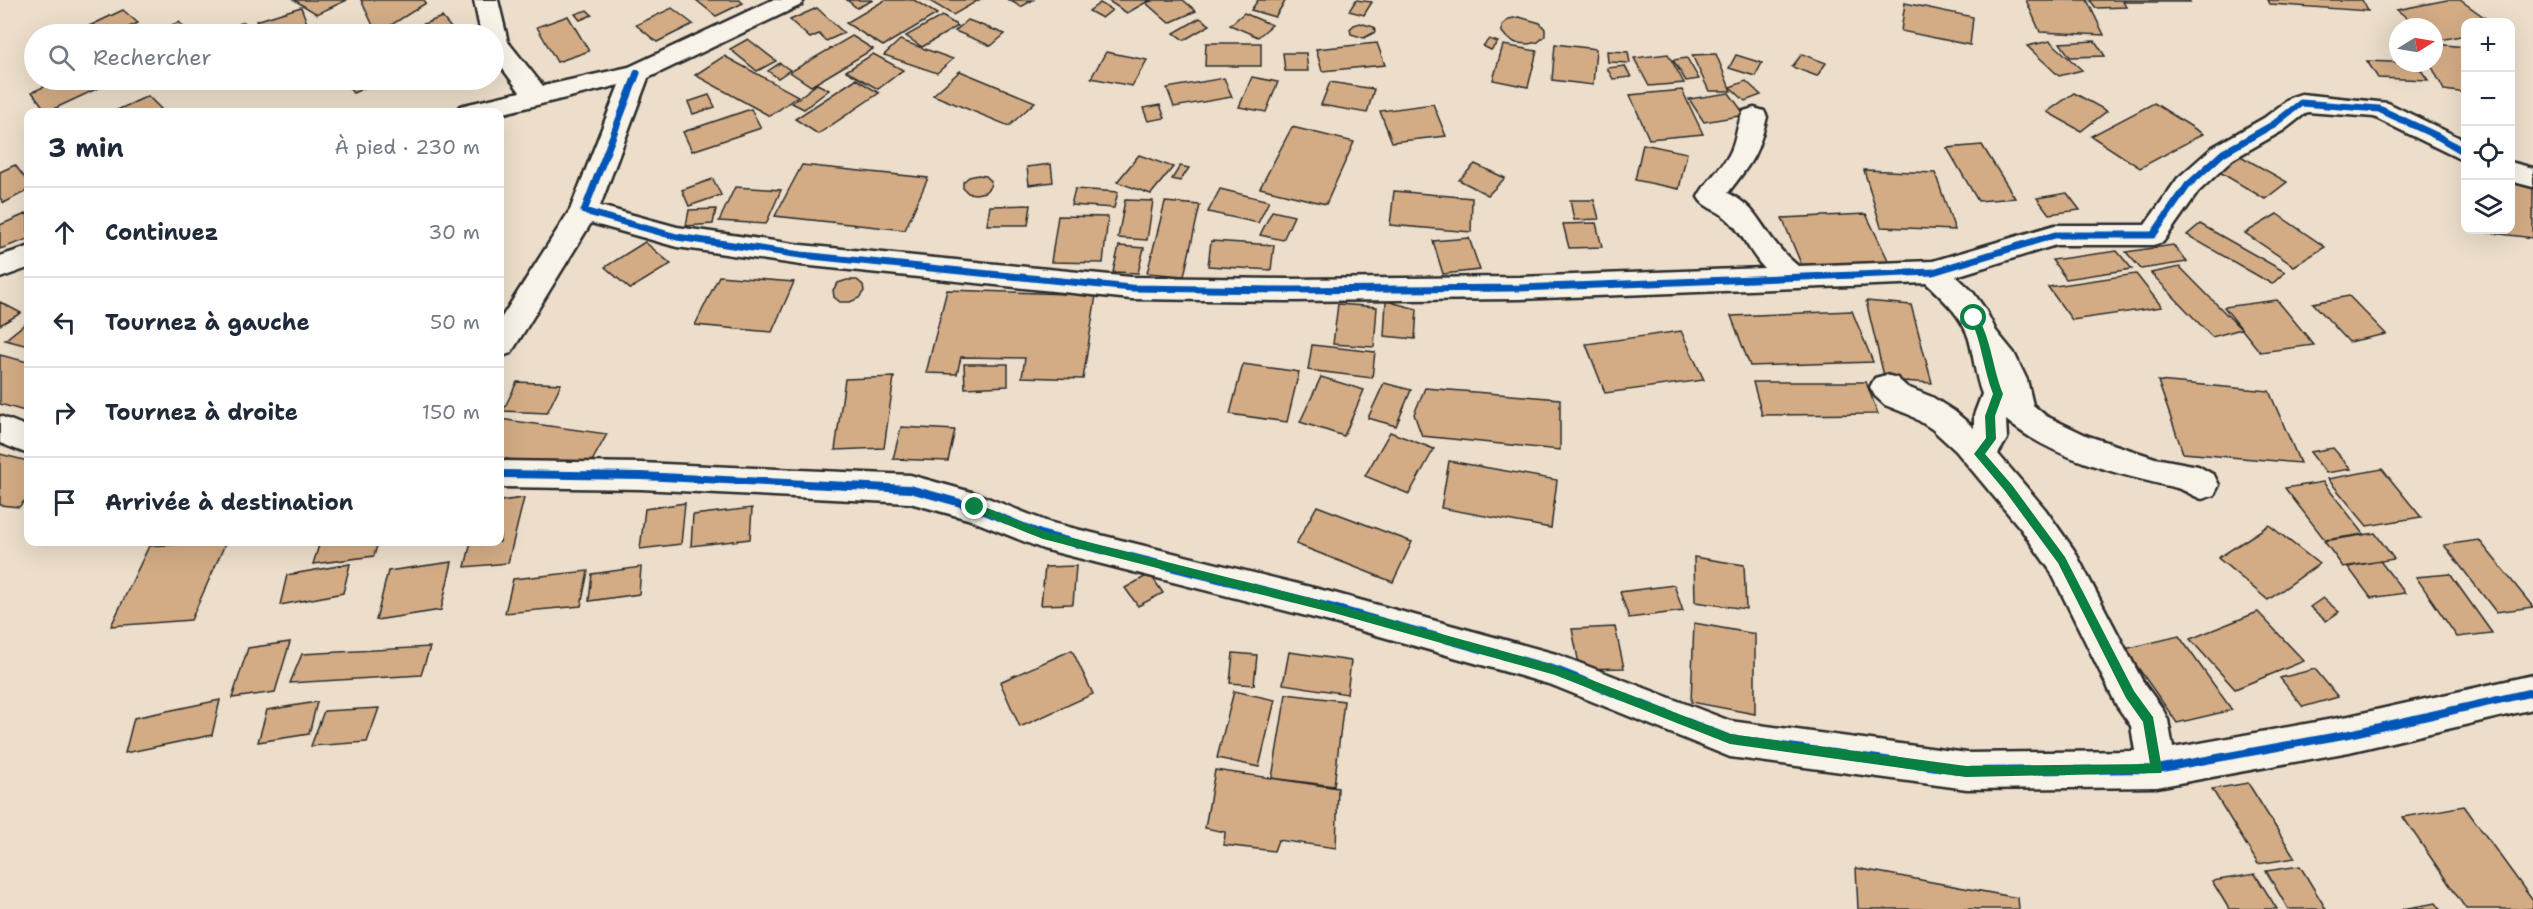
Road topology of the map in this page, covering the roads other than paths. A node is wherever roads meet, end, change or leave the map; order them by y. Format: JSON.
{"nodes":[{"id":1,"x":486,"y":0,"type":"edge"},
{"id":2,"x":792,"y":0,"type":"edge"},
{"id":3,"x":492,"y":24,"type":"edge"},
{"id":4,"x":504,"y":53,"type":"edge"},
{"id":5,"x":637,"y":73,"type":"junction"},
{"id":6,"x":537,"y":96,"type":"junction"},
{"id":7,"x":486,"y":108,"type":"edge"},
{"id":8,"x":1754,"y":117,"type":"dead end"},
{"id":9,"x":2461,"y":150,"type":"edge"},
{"id":10,"x":2515,"y":172,"type":"edge"},
{"id":11,"x":2533,"y":178,"type":"edge"},
{"id":12,"x":584,"y":211,"type":"junction"},
{"id":13,"x":24,"y":258,"type":"edge"},
{"id":14,"x":0,"y":267,"type":"edge"},
{"id":15,"x":1933,"y":272,"type":"junction"},
{"id":16,"x":1789,"y":276,"type":"junction"},
{"id":17,"x":1984,"y":338,"type":"junction"},
{"id":18,"x":504,"y":339,"type":"edge"},
{"id":19,"x":1886,"y":387,"type":"dead end"},
{"id":20,"x":0,"y":429,"type":"edge"},
{"id":21,"x":24,"y":439,"type":"edge"},
{"id":22,"x":1979,"y":454,"type":"junction"},
{"id":23,"x":504,"y":474,"type":"edge"},
{"id":24,"x":2202,"y":485,"type":"dead end"},
{"id":25,"x":2533,"y":692,"type":"edge"},
{"id":26,"x":2157,"y":769,"type":"junction"}],
"edges":[{"from":1,"to":3,"type":"street"},
{"from":2,"to":5,"type":"street"},
{"from":4,"to":6,"type":"street"},
{"from":5,"to":6,"type":"street"},
{"from":5,"to":12,"type":"street"},
{"from":6,"to":7,"type":"street"},
{"from":8,"to":16,"type":"street"},
{"from":9,"to":15,"type":"street"},
{"from":10,"to":11,"type":"street"},
{"from":12,"to":16,"type":"street"},
{"from":12,"to":18,"type":"street"},
{"from":13,"to":14,"type":"street"},
{"from":15,"to":16,"type":"street"},
{"from":15,"to":17,"type":"street"},
{"from":17,"to":22,"type":"street"},
{"from":17,"to":24,"type":"street"},
{"from":19,"to":22,"type":"street"},
{"from":20,"to":21,"type":"street"},
{"from":22,"to":26,"type":"street"},
{"from":23,"to":26,"type":"street"},
{"from":25,"to":26,"type":"street"}]}
